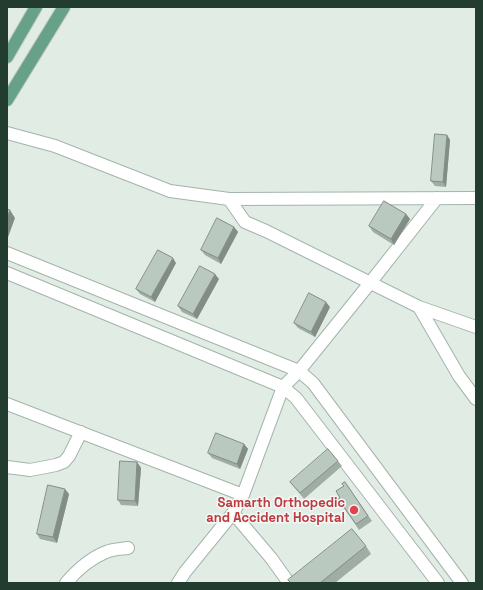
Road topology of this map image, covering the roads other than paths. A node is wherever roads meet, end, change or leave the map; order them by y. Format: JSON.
{"nodes":[{"id":1,"x":36,"y":7,"type":"edge"},
{"id":2,"x":64,"y":7,"type":"edge"},
{"id":3,"x":7,"y":57,"type":"edge"},
{"id":4,"x":7,"y":100,"type":"edge"},
{"id":5,"x":7,"y":133,"type":"edge"},
{"id":6,"x":437,"y":198,"type":"junction"},
{"id":7,"x":476,"y":198,"type":"edge"},
{"id":8,"x":229,"y":199,"type":"junction"},
{"id":9,"x":7,"y":253,"type":"edge"},
{"id":10,"x":7,"y":273,"type":"edge"},
{"id":11,"x":370,"y":283,"type":"junction"},
{"id":12,"x":419,"y":307,"type":"junction"},
{"id":13,"x":476,"y":327,"type":"edge"},
{"id":14,"x":299,"y":372,"type":"junction"},
{"id":15,"x":283,"y":387,"type":"junction"},
{"id":16,"x":476,"y":399,"type":"edge"},
{"id":17,"x":7,"y":404,"type":"edge"},
{"id":18,"x":82,"y":432,"type":"junction"},
{"id":19,"x":7,"y":467,"type":"edge"},
{"id":20,"x":243,"y":494,"type":"junction"},
{"id":21,"x":233,"y":513,"type":"junction"},
{"id":22,"x":128,"y":548,"type":"dead end"},
{"id":23,"x":66,"y":583,"type":"edge"},
{"id":24,"x":178,"y":583,"type":"edge"},
{"id":25,"x":289,"y":583,"type":"edge"},
{"id":26,"x":438,"y":583,"type":"edge"},
{"id":27,"x":462,"y":583,"type":"edge"}],
"edges":[{"from":1,"to":3,"type":"main road"},
{"from":2,"to":4,"type":"main road"},
{"from":5,"to":8,"type":"street"},
{"from":6,"to":7,"type":"street"},
{"from":6,"to":8,"type":"street"},
{"from":6,"to":11,"type":"street"},
{"from":8,"to":11,"type":"street"},
{"from":9,"to":14,"type":"street"},
{"from":10,"to":15,"type":"street"},
{"from":11,"to":12,"type":"street"},
{"from":11,"to":14,"type":"street"},
{"from":12,"to":13,"type":"street"},
{"from":12,"to":16,"type":"street"},
{"from":14,"to":15,"type":"street"},
{"from":14,"to":27,"type":"street"},
{"from":15,"to":20,"type":"street"},
{"from":15,"to":26,"type":"street"},
{"from":17,"to":18,"type":"street"},
{"from":18,"to":19,"type":"street"},
{"from":18,"to":20,"type":"street"},
{"from":20,"to":21,"type":"street"},
{"from":21,"to":24,"type":"street"},
{"from":21,"to":25,"type":"street"},
{"from":22,"to":23,"type":"street"}]}
